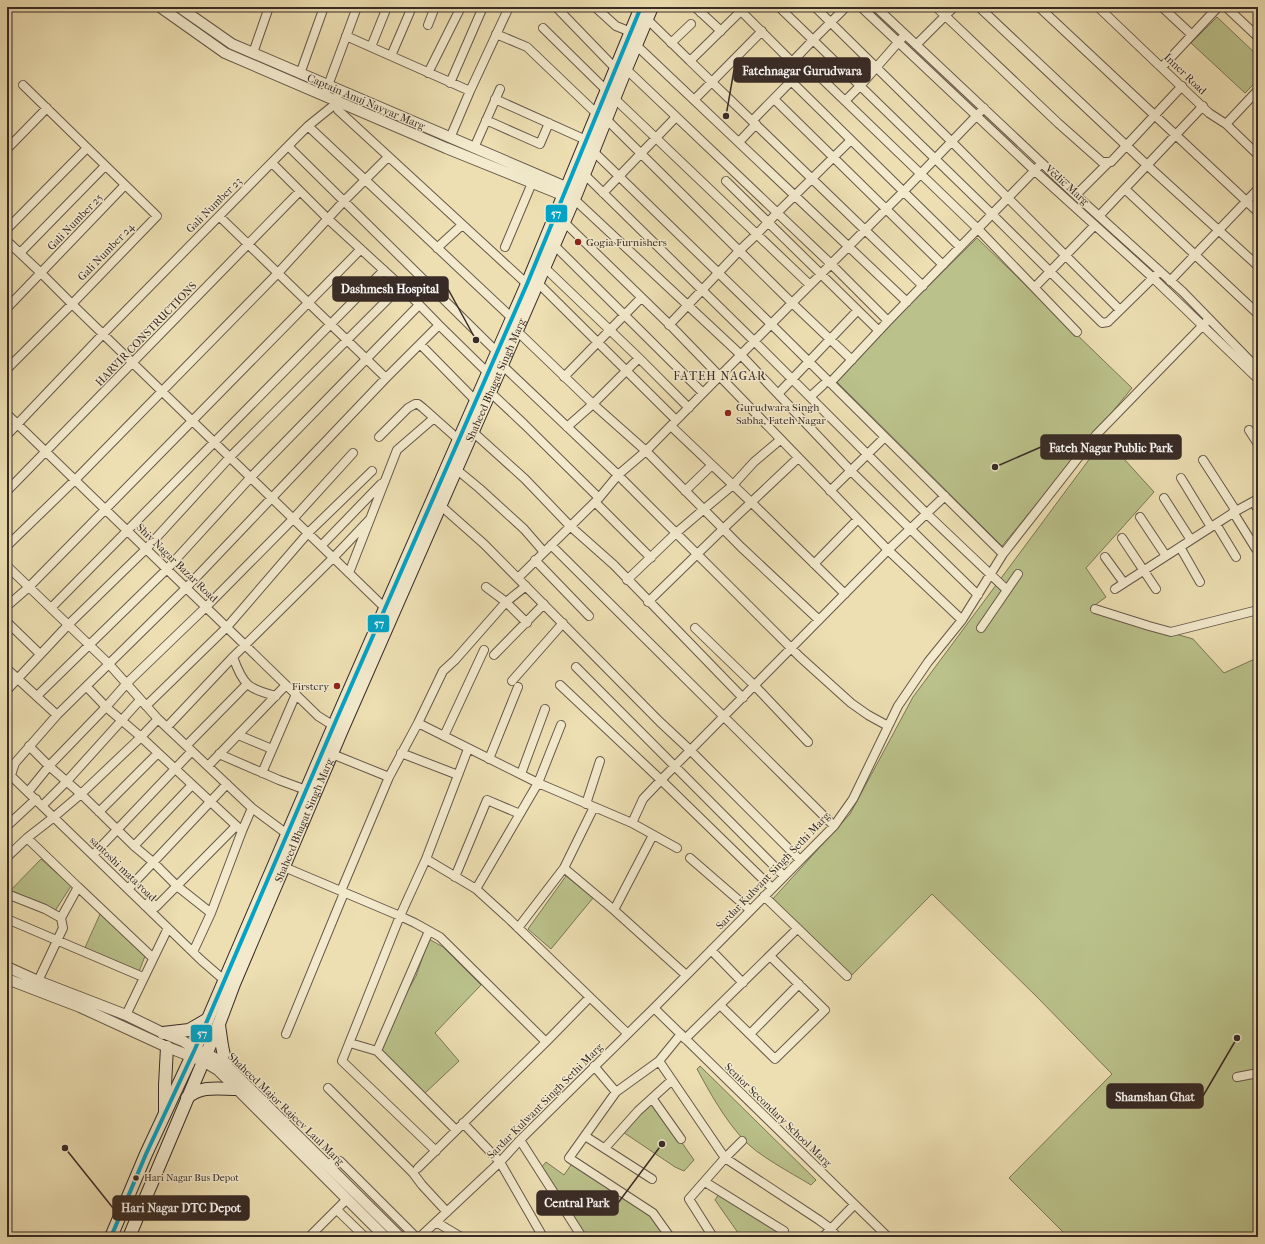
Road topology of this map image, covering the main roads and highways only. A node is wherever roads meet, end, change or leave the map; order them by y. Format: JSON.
{"nodes":[{"id":1,"x":652,"y":7,"type":"edge"},
{"id":2,"x":641,"y":11,"type":"edge"},
{"id":3,"x":621,"y":68,"type":"junction"},
{"id":4,"x":602,"y":117,"type":"junction"},
{"id":5,"x":570,"y":193,"type":"junction"},
{"id":6,"x":532,"y":283,"type":"junction"},
{"id":7,"x":338,"y":728,"type":"junction"},
{"id":8,"x":208,"y":1019,"type":"junction"},
{"id":9,"x":219,"y":1024,"type":"junction"},
{"id":10,"x":163,"y":1032,"type":"road end"},
{"id":11,"x":167,"y":1047,"type":"road end"},
{"id":12,"x":226,"y":1065,"type":"road end"},
{"id":13,"x":237,"y":1089,"type":"road end"},
{"id":14,"x":187,"y":1099,"type":"junction"},
{"id":15,"x":165,"y":1113,"type":"junction"},
{"id":16,"x":111,"y":1237,"type":"edge"},
{"id":17,"x":129,"y":1237,"type":"edge"}],
"edges":[{"from":1,"to":2,"type":"main road","name":"Shaheed Bhagat Singh Marg"},
{"from":2,"to":3,"type":"main road","name":"Shaheed Bhagat Singh Marg"},
{"from":2,"to":3,"type":"main road","name":"Shaheed Bhagat Singh Marg"},
{"from":3,"to":4,"type":"main road","name":"Shaheed Bhagat Singh Marg"},
{"from":4,"to":5,"type":"main road","name":"Shaheed Bhagat Singh Marg"},
{"from":4,"to":5,"type":"main road","name":"Shaheed Bhagat Singh Marg"},
{"from":5,"to":6,"type":"main road","name":"Shaheed Bhagat Singh Marg"},
{"from":5,"to":6,"type":"main road","name":"Shaheed Bhagat Singh Marg"},
{"from":6,"to":7,"type":"main road","name":"Shaheed Bhagat Singh Marg"},
{"from":6,"to":7,"type":"main road","name":"Shaheed Bhagat Singh Marg"},
{"from":7,"to":8,"type":"main road","name":"Shaheed Bhagat Singh Marg"},
{"from":7,"to":9,"type":"main road","name":"Shaheed Bhagat Singh Marg"},
{"from":8,"to":10,"type":"main road"},
{"from":8,"to":15,"type":"main road","name":"Shaheed Bhagat Singh Marg"},
{"from":9,"to":12,"type":"main road"},
{"from":9,"to":14,"type":"main road","name":"Shaheed Bhagat Singh Marg"},
{"from":11,"to":15,"type":"main road"},
{"from":13,"to":14,"type":"main road"},
{"from":14,"to":17,"type":"main road","name":"Shaheed Bhagat Singh Marg"},
{"from":15,"to":16,"type":"main road","name":"Shaheed Bhagat Singh Marg"}]}
